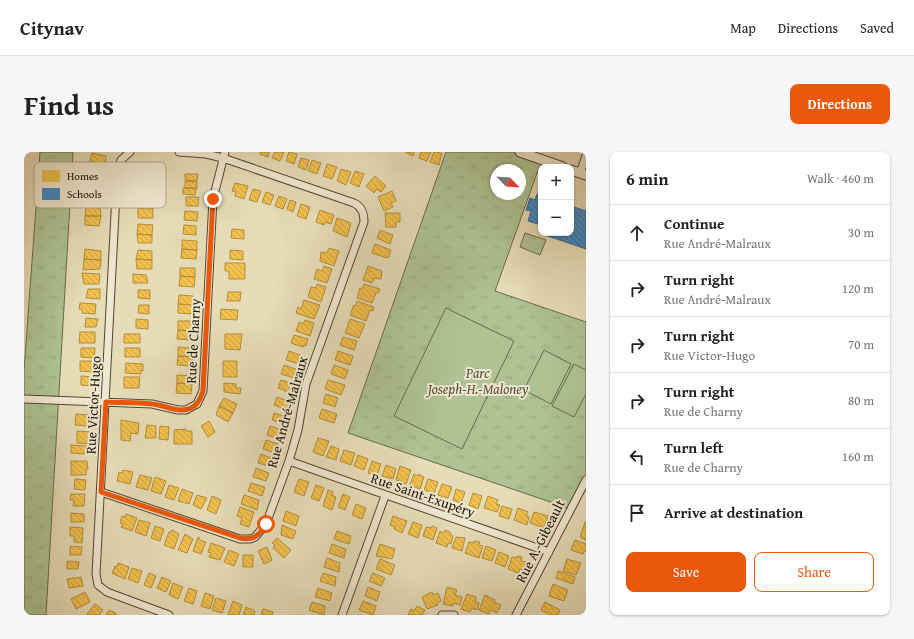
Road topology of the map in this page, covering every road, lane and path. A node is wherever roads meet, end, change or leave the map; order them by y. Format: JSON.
{"nodes":[{"id":1,"x":130,"y":152,"type":"edge"},
{"id":2,"x":179,"y":152,"type":"edge"},
{"id":3,"x":520,"y":152,"type":"edge"},
{"id":4,"x":224,"y":155,"type":"edge"},
{"id":5,"x":586,"y":156,"type":"edge"},
{"id":6,"x":120,"y":162,"type":"edge"},
{"id":7,"x":554,"y":164,"type":"edge"},
{"id":8,"x":583,"y":174,"type":"edge"},
{"id":9,"x":115,"y":208,"type":"edge"},
{"id":10,"x":24,"y":399,"type":"edge"},
{"id":11,"x":106,"y":402,"type":"junction"},
{"id":12,"x":289,"y":461,"type":"junction"},
{"id":13,"x":586,"y":480,"type":"edge"},
{"id":14,"x":101,"y":492,"type":"junction"},
{"id":15,"x":386,"y":496,"type":"junction"},
{"id":16,"x":549,"y":552,"type":"junction"},
{"id":17,"x":170,"y":615,"type":"edge"},
{"id":18,"x":342,"y":615,"type":"edge"},
{"id":19,"x":442,"y":615,"type":"edge"},
{"id":20,"x":454,"y":615,"type":"edge"},
{"id":21,"x":516,"y":615,"type":"edge"}],
"edges":[{"from":1,"to":6,"type":"street","name":"Rue Victor-Hugo"},
{"from":2,"to":4,"type":"street"},
{"from":3,"to":7,"type":"street"},
{"from":4,"to":11,"type":"street","name":"Rue de Charny"},
{"from":4,"to":12,"type":"street","name":"Rue André-Malraux"},
{"from":5,"to":8,"type":"street"},
{"from":9,"to":11,"type":"street","name":"Rue Victor-Hugo"},
{"from":10,"to":11,"type":"street","name":"Rue de Charny"},
{"from":11,"to":14,"type":"street","name":"Rue Victor-Hugo"},
{"from":12,"to":14,"type":"street","name":"Rue André-Malraux"},
{"from":12,"to":15,"type":"street","name":"Rue Saint-Exupéry"},
{"from":13,"to":16,"type":"street","name":"Rue A.-Gibeault"},
{"from":14,"to":17,"type":"street","name":"Rue Victor-Hugo"},
{"from":15,"to":16,"type":"street","name":"Rue Saint-Exupéry"},
{"from":15,"to":18,"type":"street"},
{"from":16,"to":21,"type":"street","name":"Rue A.-Gibeault"},
{"from":19,"to":20,"type":"street"}]}
